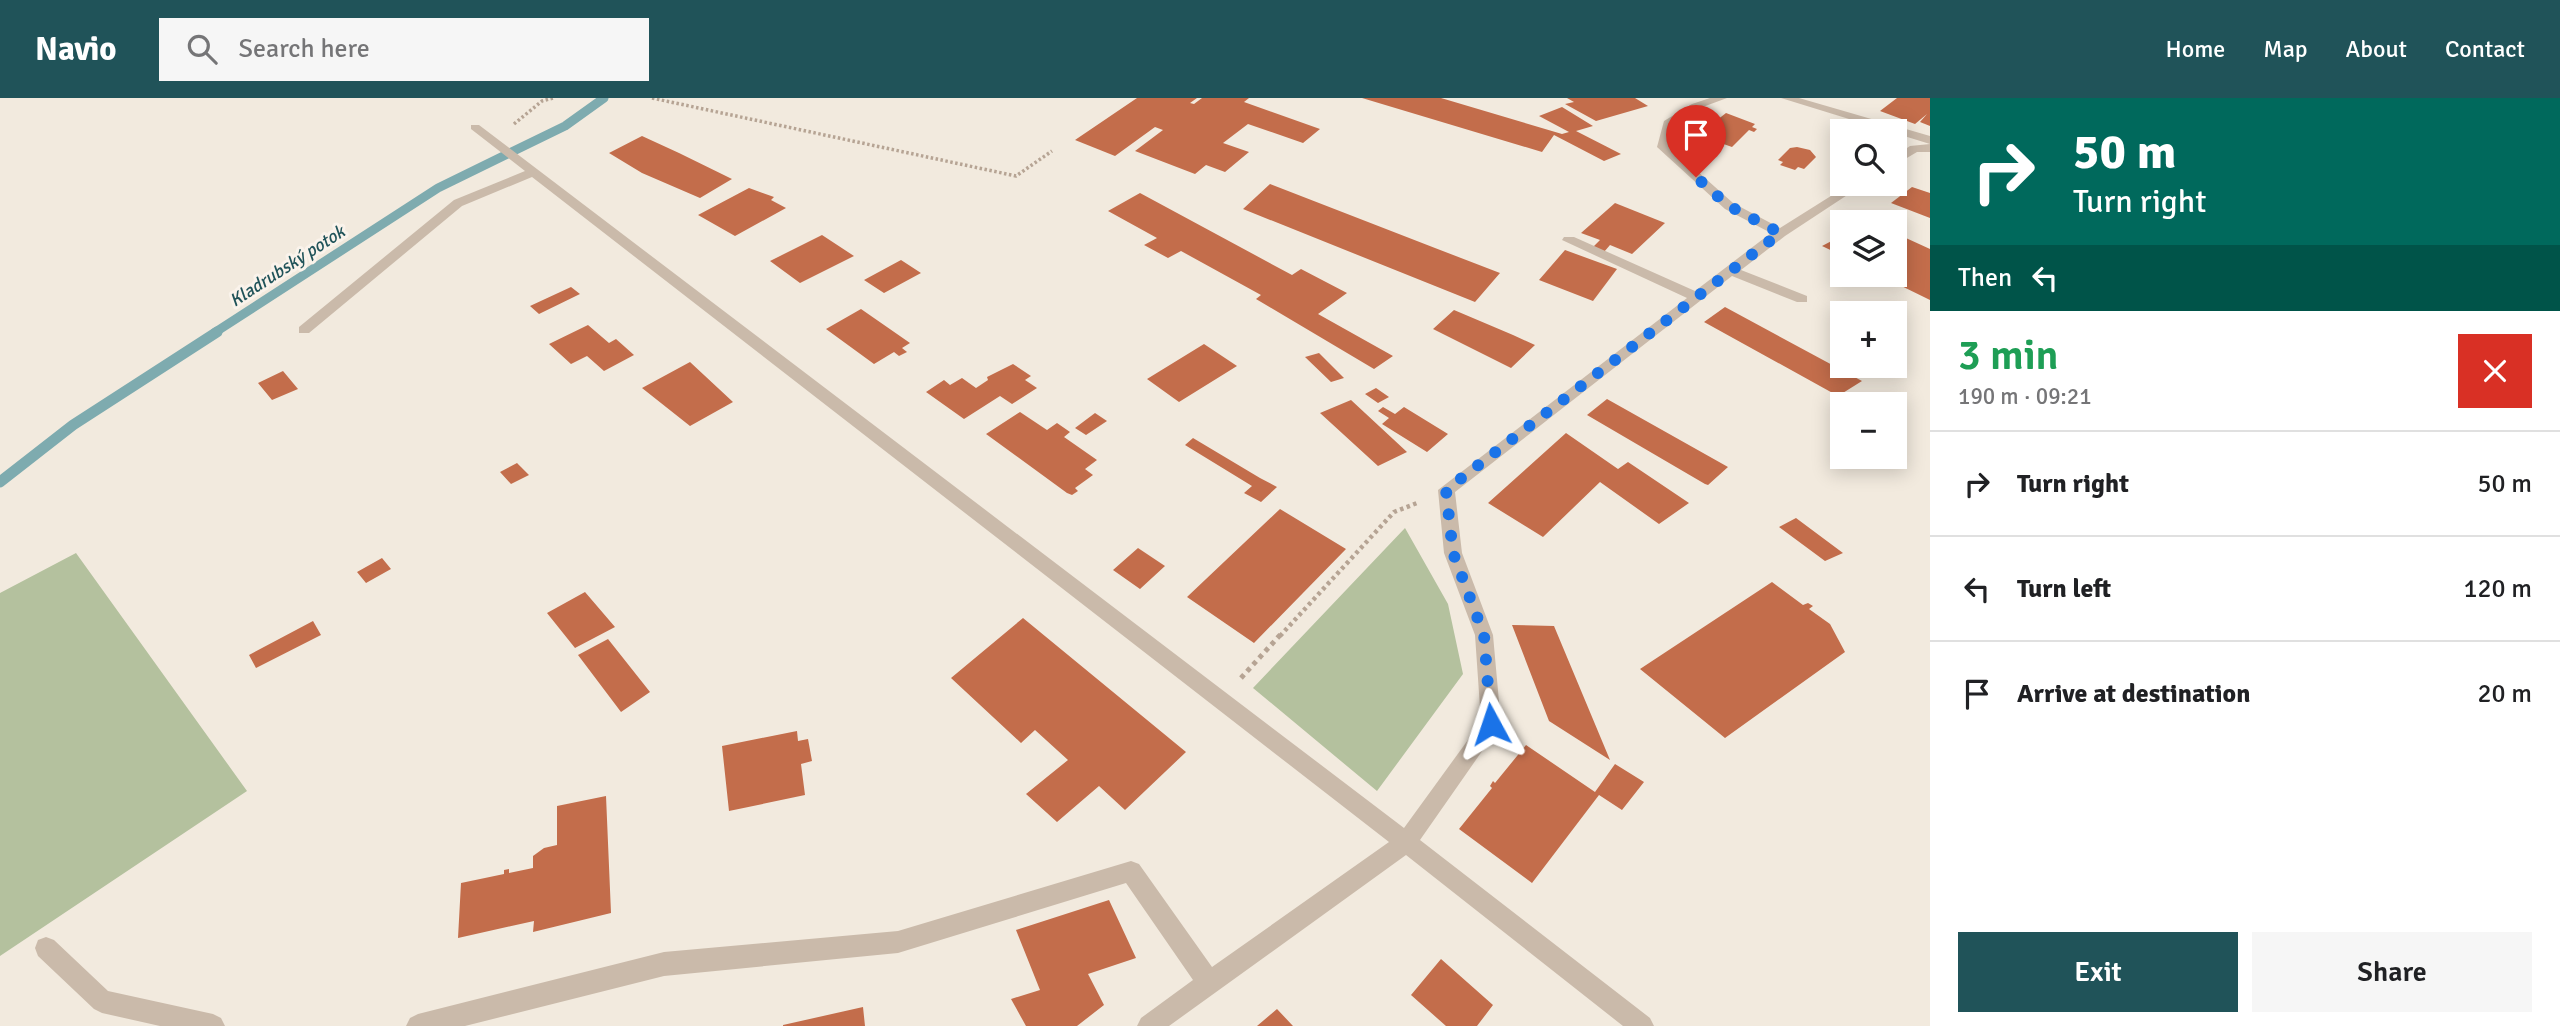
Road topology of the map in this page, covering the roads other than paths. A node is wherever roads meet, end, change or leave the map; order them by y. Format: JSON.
{"nodes":[{"id":1,"x":1721,"y":98,"type":"edge"},
{"id":2,"x":1787,"y":98,"type":"edge"},
{"id":3,"x":475,"y":127,"type":"dead end"},
{"id":4,"x":1930,"y":140,"type":"edge"},
{"id":5,"x":1930,"y":148,"type":"edge"},
{"id":6,"x":1907,"y":153,"type":"edge"},
{"id":7,"x":534,"y":172,"type":"junction"},
{"id":8,"x":1839,"y":196,"type":"edge"},
{"id":9,"x":1780,"y":233,"type":"junction"},
{"id":10,"x":1569,"y":240,"type":"dead end"},
{"id":11,"x":1731,"y":271,"type":"junction"},
{"id":12,"x":1697,"y":297,"type":"junction"},
{"id":13,"x":1802,"y":299,"type":"dead end"},
{"id":14,"x":304,"y":330,"type":"dead end"},
{"id":15,"x":1406,"y":842,"type":"junction"},
{"id":16,"x":46,"y":948,"type":"dead end"},
{"id":17,"x":1209,"y":983,"type":"junction"},
{"id":18,"x":213,"y":1026,"type":"edge"},
{"id":19,"x":418,"y":1026,"type":"edge"},
{"id":20,"x":1149,"y":1026,"type":"edge"},
{"id":21,"x":1642,"y":1026,"type":"edge"}],
"edges":[{"from":1,"to":9,"type":"street"},
{"from":2,"to":4,"type":"street"},
{"from":3,"to":7,"type":"street"},
{"from":5,"to":6,"type":"street"},
{"from":7,"to":14,"type":"street"},
{"from":7,"to":15,"type":"street"},
{"from":8,"to":9,"type":"street"},
{"from":9,"to":11,"type":"street"},
{"from":10,"to":12,"type":"street"},
{"from":11,"to":12,"type":"street"},
{"from":11,"to":13,"type":"street"},
{"from":12,"to":15,"type":"street"},
{"from":15,"to":17,"type":"street"},
{"from":15,"to":21,"type":"street"},
{"from":16,"to":18,"type":"street"},
{"from":17,"to":19,"type":"street"},
{"from":17,"to":20,"type":"street"}]}
